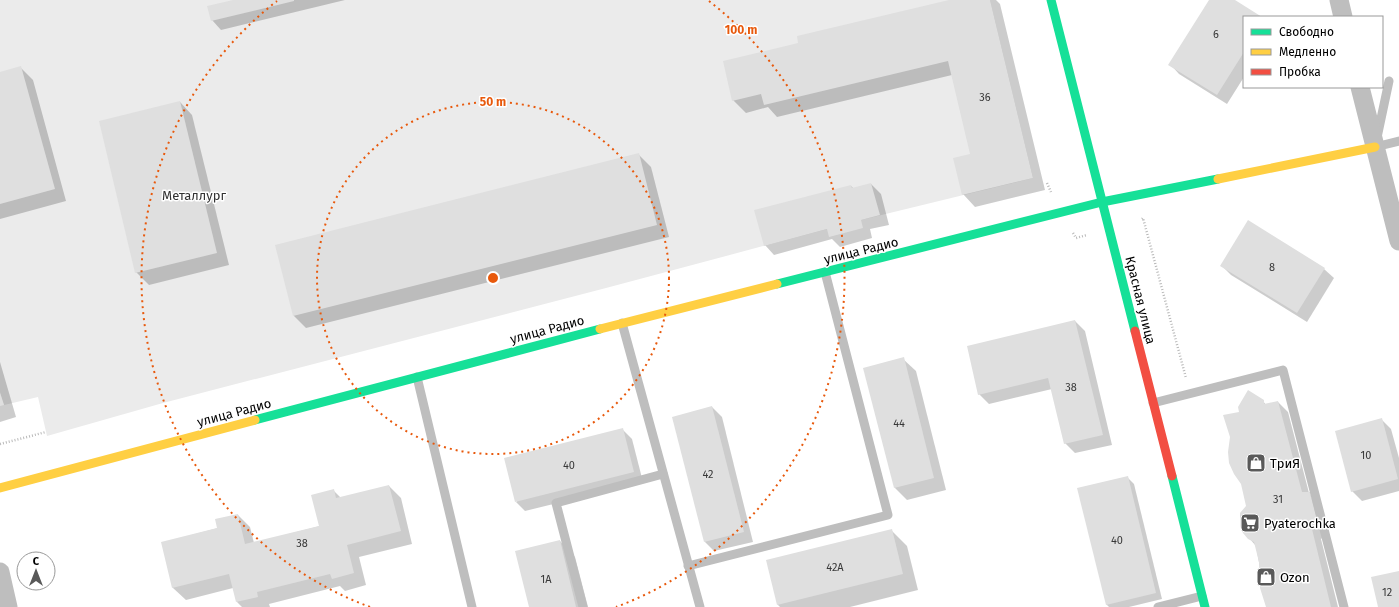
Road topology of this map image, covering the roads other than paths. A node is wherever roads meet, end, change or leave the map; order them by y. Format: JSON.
{"nodes":[{"id":1,"x":1051,"y":0,"type":"edge"},
{"id":2,"x":1339,"y":0,"type":"edge"},
{"id":3,"x":1343,"y":16,"type":"edge"},
{"id":4,"x":1388,"y":81,"type":"dead end"},
{"id":5,"x":1360,"y":88,"type":"edge"},
{"id":6,"x":1399,"y":141,"type":"edge"},
{"id":7,"x":1375,"y":147,"type":"junction"},
{"id":8,"x":1102,"y":202,"type":"junction"},
{"id":9,"x":1399,"y":241,"type":"edge"},
{"id":10,"x":825,"y":272,"type":"junction"},
{"id":11,"x":622,"y":323,"type":"junction"},
{"id":12,"x":417,"y":377,"type":"junction"},
{"id":13,"x":1153,"y":403,"type":"junction"},
{"id":14,"x":663,"y":474,"type":"junction"},
{"id":15,"x":0,"y":488,"type":"edge"},
{"id":16,"x":688,"y":566,"type":"junction"},
{"id":17,"x":0,"y":572,"type":"edge"},
{"id":18,"x":1202,"y":596,"type":"junction"},
{"id":19,"x":8,"y":607,"type":"edge"},
{"id":20,"x":472,"y":607,"type":"edge"},
{"id":21,"x":583,"y":607,"type":"edge"},
{"id":22,"x":700,"y":607,"type":"edge"},
{"id":23,"x":1158,"y":607,"type":"edge"},
{"id":24,"x":1205,"y":607,"type":"edge"},
{"id":25,"x":1344,"y":607,"type":"edge"}],
"edges":[{"from":1,"to":8,"type":"main road","name":"Красная улица"},
{"from":2,"to":3,"type":"street"},
{"from":4,"to":7,"type":"lane"},
{"from":5,"to":7,"type":"street"},
{"from":6,"to":7,"type":"lane"},
{"from":7,"to":8,"type":"main road","name":"улица Радио"},
{"from":7,"to":9,"type":"street"},
{"from":8,"to":10,"type":"main road","name":"улица Радио"},
{"from":8,"to":13,"type":"main road","name":"Красная улица"},
{"from":10,"to":11,"type":"main road","name":"улица Радио"},
{"from":10,"to":16,"type":"lane"},
{"from":11,"to":12,"type":"main road","name":"улица Радио"},
{"from":11,"to":14,"type":"lane"},
{"from":12,"to":15,"type":"main road","name":"улица Радио"},
{"from":12,"to":20,"type":"lane"},
{"from":13,"to":18,"type":"main road","name":"Красная улица"},
{"from":13,"to":25,"type":"lane"},
{"from":14,"to":16,"type":"lane"},
{"from":14,"to":21,"type":"lane"},
{"from":16,"to":22,"type":"lane"},
{"from":17,"to":19,"type":"street"},
{"from":18,"to":23,"type":"lane"},
{"from":18,"to":24,"type":"main road","name":"Красная улица"}]}
